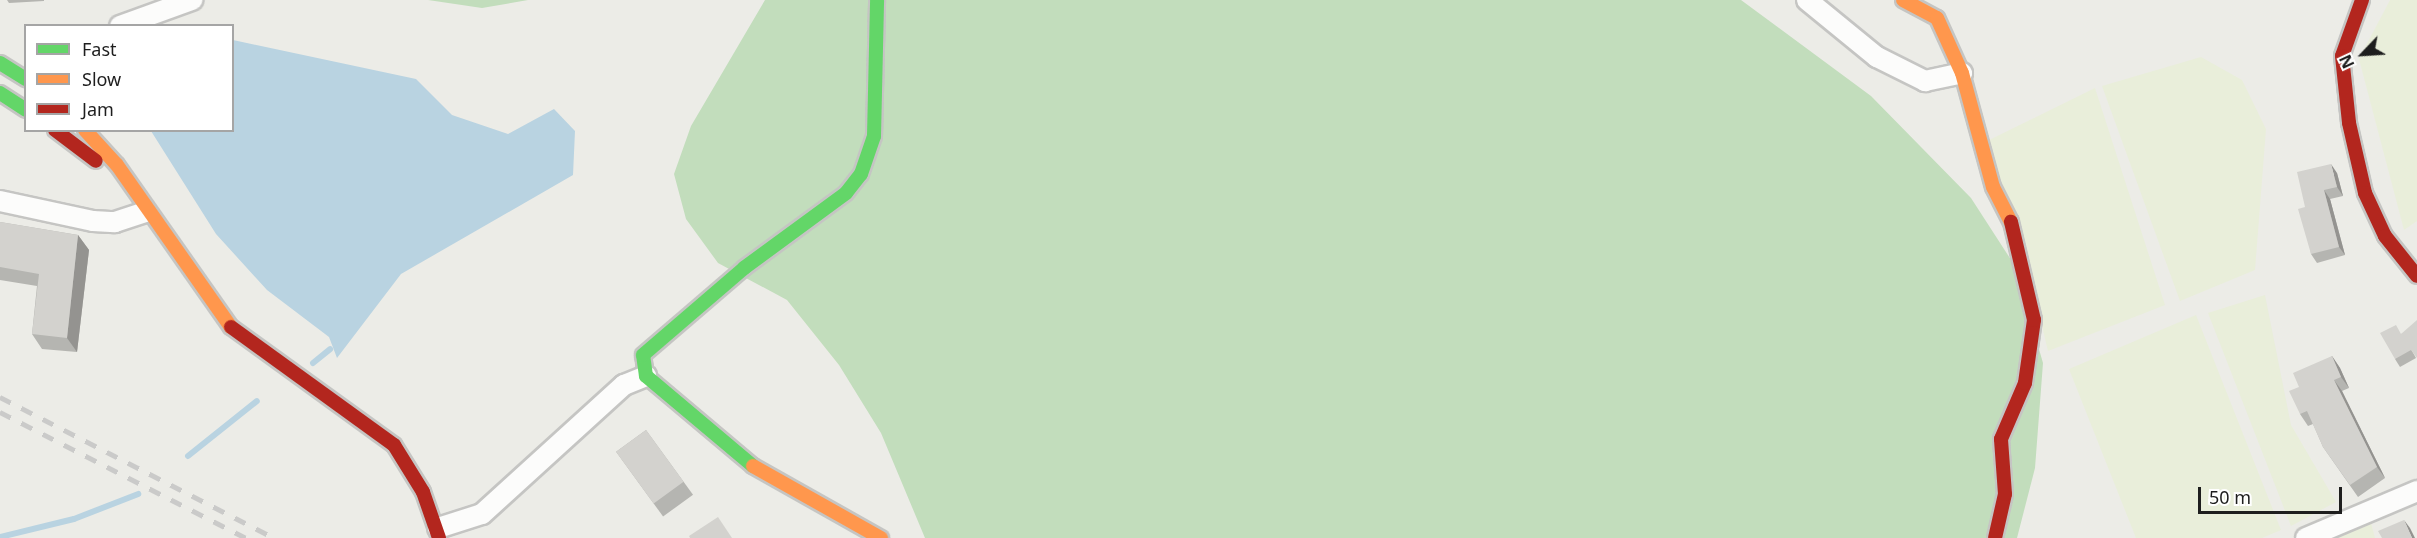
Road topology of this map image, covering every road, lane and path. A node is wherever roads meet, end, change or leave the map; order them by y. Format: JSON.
{"nodes":[{"id":1,"x":192,"y":0,"type":"edge"},
{"id":2,"x":877,"y":0,"type":"edge"},
{"id":3,"x":1807,"y":0,"type":"edge"},
{"id":4,"x":1904,"y":0,"type":"edge"},
{"id":5,"x":2362,"y":0,"type":"edge"},
{"id":6,"x":126,"y":24,"type":"edge"},
{"id":7,"x":0,"y":63,"type":"edge"},
{"id":8,"x":1962,"y":73,"type":"junction"},
{"id":9,"x":24,"y":75,"type":"edge"},
{"id":10,"x":0,"y":93,"type":"edge"},
{"id":11,"x":24,"y":109,"type":"edge"},
{"id":12,"x":58,"y":132,"type":"edge"},
{"id":13,"x":87,"y":132,"type":"edge"},
{"id":14,"x":0,"y":201,"type":"edge"},
{"id":15,"x":145,"y":212,"type":"junction"},
{"id":16,"x":2417,"y":276,"type":"edge"},
{"id":17,"x":646,"y":376,"type":"junction"},
{"id":18,"x":2417,"y":491,"type":"edge"},
{"id":19,"x":438,"y":533,"type":"edge"},
{"id":20,"x":881,"y":538,"type":"edge"},
{"id":21,"x":1995,"y":538,"type":"edge"},
{"id":22,"x":2306,"y":538,"type":"edge"}],
"edges":[{"from":1,"to":6,"type":"street"},
{"from":2,"to":17,"type":"street"},
{"from":3,"to":8,"type":"street"},
{"from":4,"to":8,"type":"street"},
{"from":5,"to":16,"type":"street"},
{"from":7,"to":9,"type":"street"},
{"from":8,"to":21,"type":"street"},
{"from":10,"to":11,"type":"street"},
{"from":12,"to":15,"type":"street"},
{"from":13,"to":15,"type":"street"},
{"from":14,"to":15,"type":"street"},
{"from":15,"to":19,"type":"street"},
{"from":17,"to":19,"type":"street"},
{"from":17,"to":20,"type":"street"},
{"from":18,"to":22,"type":"street"}]}
